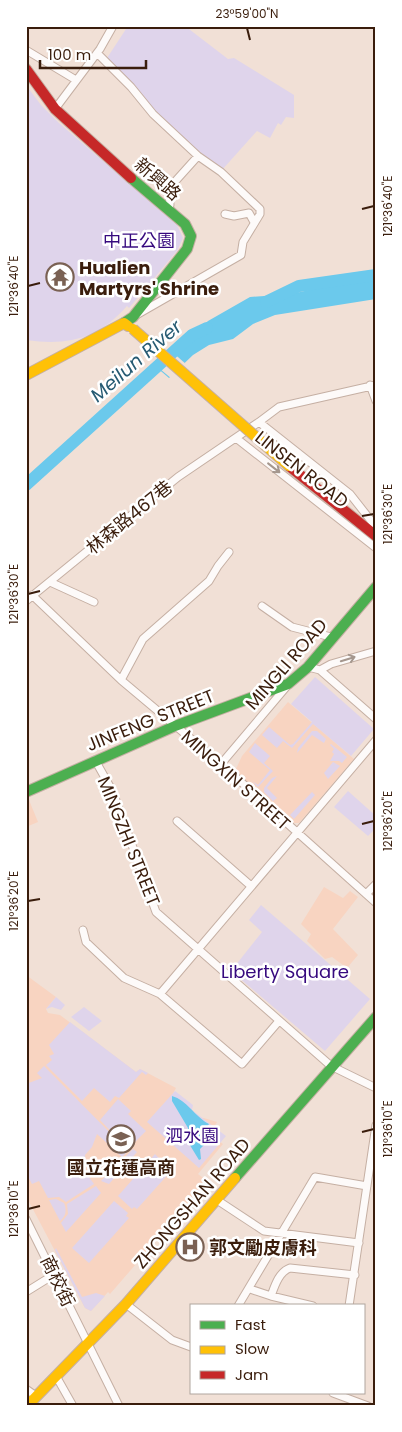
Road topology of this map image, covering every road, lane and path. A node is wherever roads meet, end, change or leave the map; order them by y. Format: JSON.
{"nodes":[{"id":1,"x":113,"y":26,"type":"edge"},
{"id":2,"x":26,"y":50,"type":"edge"},
{"id":3,"x":97,"y":53,"type":"junction"},
{"id":4,"x":26,"y":69,"type":"edge"},
{"id":5,"x":76,"y":80,"type":"junction"},
{"id":6,"x":55,"y":109,"type":"junction"},
{"id":7,"x":198,"y":156,"type":"junction"},
{"id":8,"x":167,"y":209,"type":"junction"},
{"id":9,"x":225,"y":214,"type":"dead end"},
{"id":10,"x":254,"y":222,"type":"junction"},
{"id":11,"x":128,"y":320,"type":"junction"},
{"id":12,"x":26,"y":375,"type":"edge"},
{"id":13,"x":373,"y":385,"type":"edge"},
{"id":14,"x":376,"y":401,"type":"edge"},
{"id":15,"x":259,"y":422,"type":"junction"},
{"id":16,"x":236,"y":438,"type":"junction"},
{"id":17,"x":376,"y":527,"type":"edge"},
{"id":18,"x":376,"y":536,"type":"edge"},
{"id":19,"x":376,"y":548,"type":"edge"},
{"id":20,"x":229,"y":552,"type":"dead end"},
{"id":21,"x":50,"y":582,"type":"junction"},
{"id":22,"x":376,"y":587,"type":"edge"},
{"id":23,"x":29,"y":598,"type":"edge"},
{"id":24,"x":94,"y":602,"type":"dead end"},
{"id":25,"x":262,"y":606,"type":"dead end"},
{"id":26,"x":331,"y":637,"type":"junction"},
{"id":27,"x":376,"y":651,"type":"edge"},
{"id":28,"x":308,"y":667,"type":"junction"},
{"id":29,"x":320,"y":670,"type":"junction"},
{"id":30,"x":121,"y":680,"type":"junction"},
{"id":31,"x":288,"y":684,"type":"junction"},
{"id":32,"x":376,"y":719,"type":"edge"},
{"id":33,"x":175,"y":726,"type":"junction"},
{"id":34,"x":376,"y":740,"type":"edge"},
{"id":35,"x":95,"y":760,"type":"junction"},
{"id":36,"x":221,"y":764,"type":"junction"},
{"id":37,"x":26,"y":792,"type":"edge"},
{"id":38,"x":177,"y":821,"type":"dead end"},
{"id":39,"x":297,"y":834,"type":"junction"},
{"id":40,"x":376,"y":884,"type":"edge"},
{"id":41,"x":252,"y":886,"type":"junction"},
{"id":42,"x":366,"y":894,"type":"junction"},
{"id":43,"x":376,"y":903,"type":"edge"},
{"id":44,"x":83,"y":930,"type":"dead end"},
{"id":45,"x":198,"y":952,"type":"junction"},
{"id":46,"x":160,"y":994,"type":"junction"},
{"id":47,"x":376,"y":1017,"type":"edge"},
{"id":48,"x":279,"y":1021,"type":"junction"},
{"id":49,"x":330,"y":1066,"type":"junction"},
{"id":50,"x":376,"y":1088,"type":"edge"},
{"id":51,"x":376,"y":1125,"type":"edge"},
{"id":52,"x":368,"y":1186,"type":"junction"},
{"id":53,"x":217,"y":1200,"type":"junction"},
{"id":54,"x":26,"y":1219,"type":"edge"},
{"id":55,"x":281,"y":1233,"type":"junction"},
{"id":56,"x":359,"y":1243,"type":"junction"},
{"id":57,"x":55,"y":1274,"type":"junction"},
{"id":58,"x":355,"y":1275,"type":"junction"},
{"id":59,"x":250,"y":1288,"type":"junction"},
{"id":60,"x":26,"y":1292,"type":"edge"},
{"id":61,"x":271,"y":1296,"type":"junction"},
{"id":62,"x":126,"y":1304,"type":"junction"},
{"id":63,"x":239,"y":1304,"type":"edge"},
{"id":64,"x":305,"y":1304,"type":"edge"},
{"id":65,"x":349,"y":1304,"type":"edge"},
{"id":66,"x":88,"y":1342,"type":"junction"},
{"id":67,"x":190,"y":1347,"type":"edge"},
{"id":68,"x":56,"y":1376,"type":"junction"},
{"id":69,"x":26,"y":1390,"type":"edge"},
{"id":70,"x":344,"y":1395,"type":"edge"},
{"id":71,"x":36,"y":1396,"type":"junction"},
{"id":72,"x":27,"y":1406,"type":"edge"},
{"id":73,"x":73,"y":1406,"type":"edge"},
{"id":74,"x":119,"y":1406,"type":"edge"},
{"id":75,"x":343,"y":1406,"type":"edge"},
{"id":76,"x":368,"y":1406,"type":"edge"}],
"edges":[{"from":1,"to":3,"type":"street"},
{"from":2,"to":5,"type":"street"},
{"from":3,"to":5,"type":"street"},
{"from":3,"to":7,"type":"street"},
{"from":4,"to":6,"type":"street","name":"新興路"},
{"from":5,"to":6,"type":"street"},
{"from":6,"to":8,"type":"street","name":"新興路"},
{"from":7,"to":8,"type":"street"},
{"from":7,"to":10,"type":"street"},
{"from":8,"to":11,"type":"street","name":"新興路"},
{"from":9,"to":10,"type":"street"},
{"from":10,"to":11,"type":"street"},
{"from":11,"to":12,"type":"street"},
{"from":11,"to":18,"type":"street","name":"LINSEN ROAD","bridge":true},
{"from":13,"to":14,"type":"street"},
{"from":13,"to":15,"type":"street"},
{"from":15,"to":16,"type":"street","name":"LINSEN ROAD"},
{"from":15,"to":17,"type":"street","name":"LINSEN ROAD"},
{"from":16,"to":19,"type":"street","name":"LINSEN ROAD","one_way":true},
{"from":16,"to":21,"type":"street","name":"林森路467巷"},
{"from":20,"to":30,"type":"street"},
{"from":21,"to":23,"type":"street","name":"林森路467巷"},
{"from":21,"to":24,"type":"street"},
{"from":22,"to":26,"type":"street","name":"MINGLI ROAD"},
{"from":23,"to":30,"type":"street","name":"MINGXIN STREET"},
{"from":25,"to":26,"type":"street"},
{"from":26,"to":28,"type":"street","name":"MINGLI ROAD"},
{"from":29,"to":27,"type":"street","one_way":true},
{"from":28,"to":29,"type":"street"},
{"from":28,"to":31,"type":"street","name":"MINGLI ROAD"},
{"from":29,"to":32,"type":"street"},
{"from":30,"to":33,"type":"street","name":"MINGXIN STREET"},
{"from":31,"to":33,"type":"street","name":"JINFENG STREET"},
{"from":31,"to":36,"type":"street","name":"MINGLI ROAD"},
{"from":33,"to":35,"type":"street","name":"JINFENG STREET"},
{"from":33,"to":36,"type":"street","name":"MINGXIN STREET"},
{"from":34,"to":39,"type":"street"},
{"from":35,"to":37,"type":"street","name":"JINFENG STREET"},
{"from":35,"to":45,"type":"street","name":"MINGZHI STREET"},
{"from":36,"to":39,"type":"street","name":"MINGXIN STREET"},
{"from":38,"to":41,"type":"street"},
{"from":39,"to":41,"type":"street"},
{"from":39,"to":42,"type":"street","name":"MINGXIN STREET"},
{"from":40,"to":42,"type":"street"},
{"from":41,"to":45,"type":"street"},
{"from":42,"to":43,"type":"street","name":"MINGXIN STREET"},
{"from":44,"to":46,"type":"street"},
{"from":45,"to":46,"type":"street"},
{"from":45,"to":48,"type":"street","name":"MINGZHI STREET"},
{"from":46,"to":48,"type":"street"},
{"from":47,"to":49,"type":"street","name":"ZHONGSHAN ROAD"},
{"from":48,"to":49,"type":"street","name":"MINGZHI STREET"},
{"from":49,"to":50,"type":"street","name":"MINGZHI STREET"},
{"from":49,"to":53,"type":"street","name":"ZHONGSHAN ROAD"},
{"from":51,"to":52,"type":"street"},
{"from":52,"to":55,"type":"street"},
{"from":52,"to":56,"type":"street"},
{"from":53,"to":55,"type":"street"},
{"from":53,"to":62,"type":"street","name":"ZHONGSHAN ROAD"},
{"from":54,"to":57,"type":"street","name":"商校街"},
{"from":55,"to":56,"type":"street"},
{"from":55,"to":59,"type":"street"},
{"from":56,"to":58,"type":"street"},
{"from":57,"to":60,"type":"street"},
{"from":57,"to":66,"type":"street","name":"商校街"},
{"from":58,"to":61,"type":"street"},
{"from":58,"to":65,"type":"street"},
{"from":59,"to":61,"type":"street"},
{"from":59,"to":63,"type":"street"},
{"from":61,"to":64,"type":"street"},
{"from":62,"to":66,"type":"street","name":"ZHONGSHAN ROAD"},
{"from":62,"to":67,"type":"street"},
{"from":66,"to":68,"type":"street","name":"ZHONGSHAN ROAD"},
{"from":66,"to":74,"type":"street","name":"商校街"},
{"from":68,"to":71,"type":"street","name":"ZHONGSHAN ROAD"},
{"from":68,"to":73,"type":"street"},
{"from":69,"to":71,"type":"street"},
{"from":70,"to":75,"type":"street"},
{"from":70,"to":76,"type":"street"},
{"from":71,"to":72,"type":"street","name":"ZHONGSHAN ROAD"}]}
